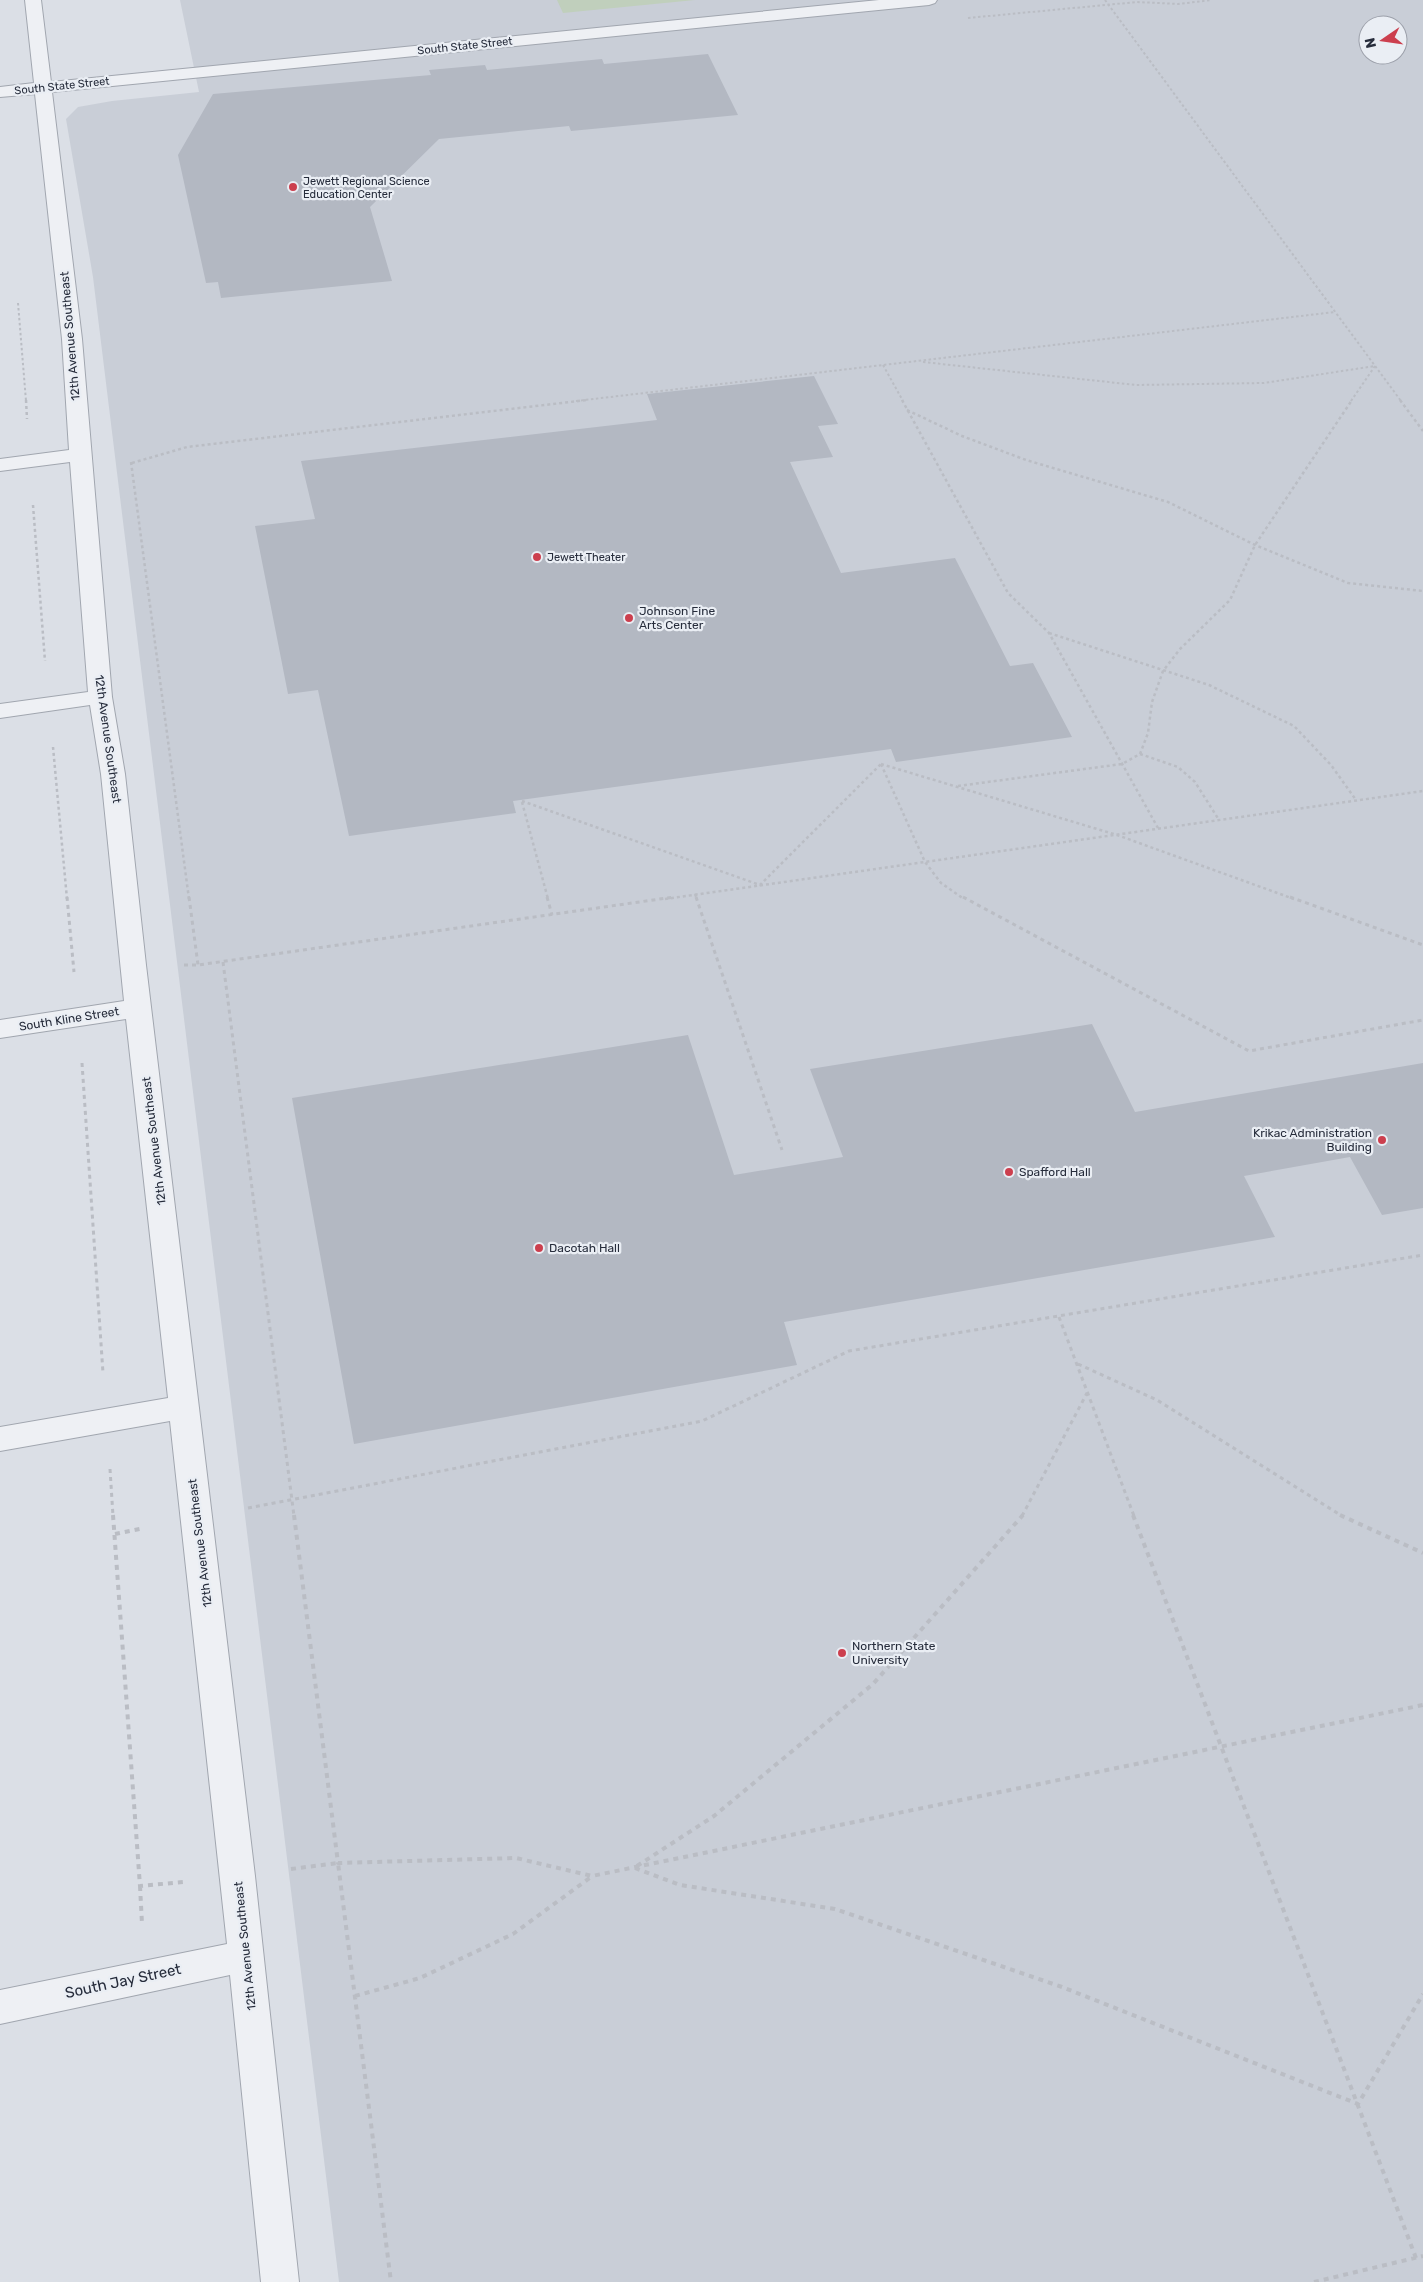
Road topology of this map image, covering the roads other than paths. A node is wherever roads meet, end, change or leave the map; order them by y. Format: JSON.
{"nodes":[{"id":1,"x":33,"y":0,"type":"edge"},
{"id":2,"x":929,"y":0,"type":"edge"},
{"id":3,"x":43,"y":88,"type":"junction"},
{"id":4,"x":0,"y":92,"type":"edge"},
{"id":5,"x":80,"y":455,"type":"junction"},
{"id":6,"x":0,"y":465,"type":"edge"},
{"id":7,"x":100,"y":698,"type":"junction"},
{"id":8,"x":0,"y":711,"type":"edge"},
{"id":9,"x":138,"y":1008,"type":"junction"},
{"id":10,"x":0,"y":1029,"type":"edge"},
{"id":11,"x":184,"y":1407,"type":"junction"},
{"id":12,"x":0,"y":1439,"type":"edge"},
{"id":13,"x":246,"y":1956,"type":"junction"},
{"id":14,"x":0,"y":2007,"type":"edge"},
{"id":15,"x":280,"y":2282,"type":"edge"}],
"edges":[{"from":1,"to":3,"type":"street","name":"12th Avenue Southeast"},
{"from":2,"to":3,"type":"street","name":"South State Street"},
{"from":3,"to":4,"type":"street","name":"South State Street"},
{"from":3,"to":5,"type":"street","name":"12th Avenue Southeast"},
{"from":5,"to":6,"type":"street"},
{"from":5,"to":7,"type":"street","name":"12th Avenue Southeast"},
{"from":7,"to":8,"type":"street"},
{"from":7,"to":9,"type":"street","name":"12th Avenue Southeast"},
{"from":9,"to":10,"type":"street","name":"South Kline Street"},
{"from":9,"to":11,"type":"street","name":"12th Avenue Southeast"},
{"from":11,"to":12,"type":"street"},
{"from":11,"to":13,"type":"street","name":"12th Avenue Southeast"},
{"from":13,"to":14,"type":"street","name":"South Jay Street"},
{"from":13,"to":15,"type":"street","name":"12th Avenue Southeast"}]}
